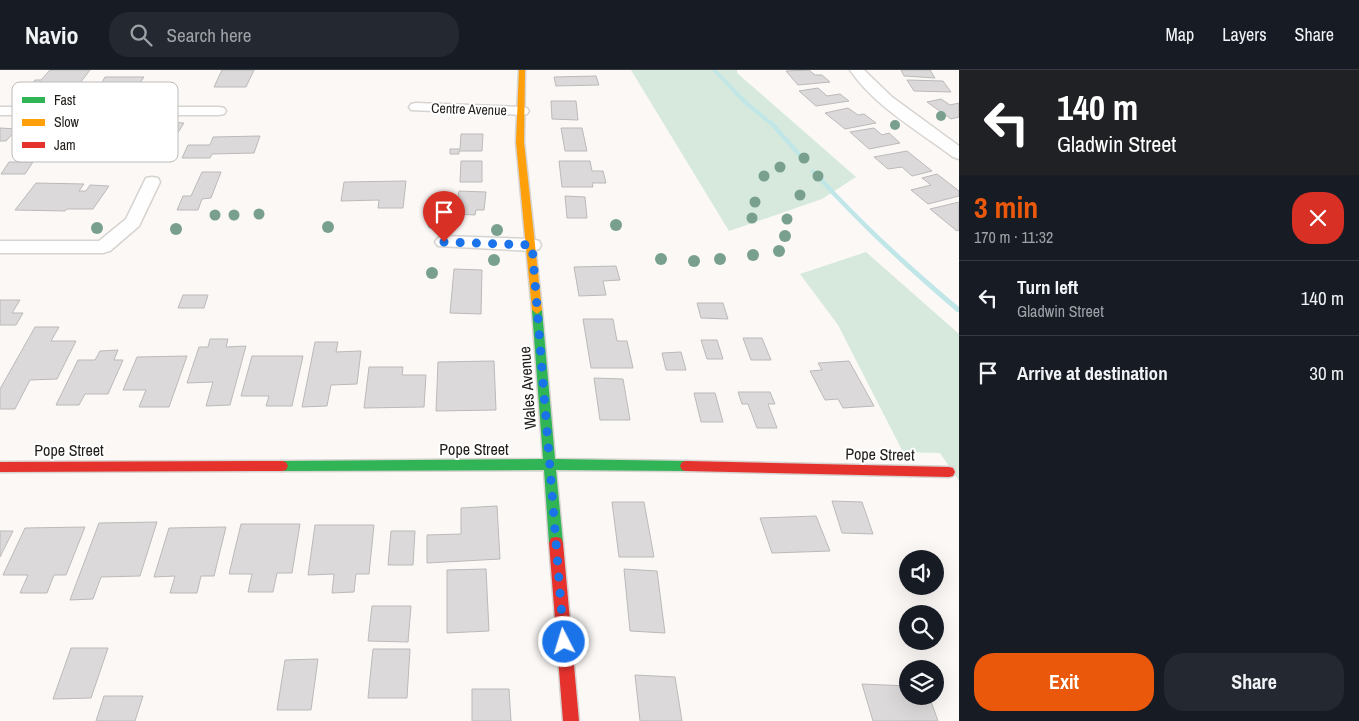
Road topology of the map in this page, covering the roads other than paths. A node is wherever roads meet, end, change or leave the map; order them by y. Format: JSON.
{"nodes":[{"id":1,"x":522,"y":70,"type":"edge"},
{"id":2,"x":857,"y":70,"type":"edge"},
{"id":3,"x":416,"y":106,"type":"dead end"},
{"id":4,"x":178,"y":111,"type":"edge"},
{"id":5,"x":219,"y":111,"type":"dead end"},
{"id":6,"x":522,"y":111,"type":"junction"},
{"id":7,"x":951,"y":141,"type":"edge"},
{"id":8,"x":959,"y":154,"type":"edge"},
{"id":9,"x":152,"y":182,"type":"dead end"},
{"id":10,"x":444,"y":242,"type":"dead end"},
{"id":11,"x":532,"y":245,"type":"junction"},
{"id":12,"x":0,"y":247,"type":"edge"},
{"id":13,"x":549,"y":465,"type":"junction"},
{"id":14,"x":0,"y":467,"type":"edge"},
{"id":15,"x":949,"y":472,"type":"dead end"},
{"id":16,"x":571,"y":721,"type":"edge"}],
"edges":[{"from":1,"to":6,"type":"street","name":"Wales Avenue"},
{"from":2,"to":7,"type":"street"},
{"from":3,"to":6,"type":"street","name":"Centre Avenue"},
{"from":4,"to":5,"type":"street"},
{"from":6,"to":11,"type":"street","name":"Wales Avenue"},
{"from":7,"to":8,"type":"street"},
{"from":9,"to":12,"type":"street"},
{"from":10,"to":11,"type":"street"},
{"from":11,"to":13,"type":"street","name":"Wales Avenue"},
{"from":13,"to":14,"type":"street","name":"Pope Street"},
{"from":13,"to":15,"type":"street","name":"Pope Street"},
{"from":13,"to":16,"type":"street","name":"Wales Avenue"}]}
